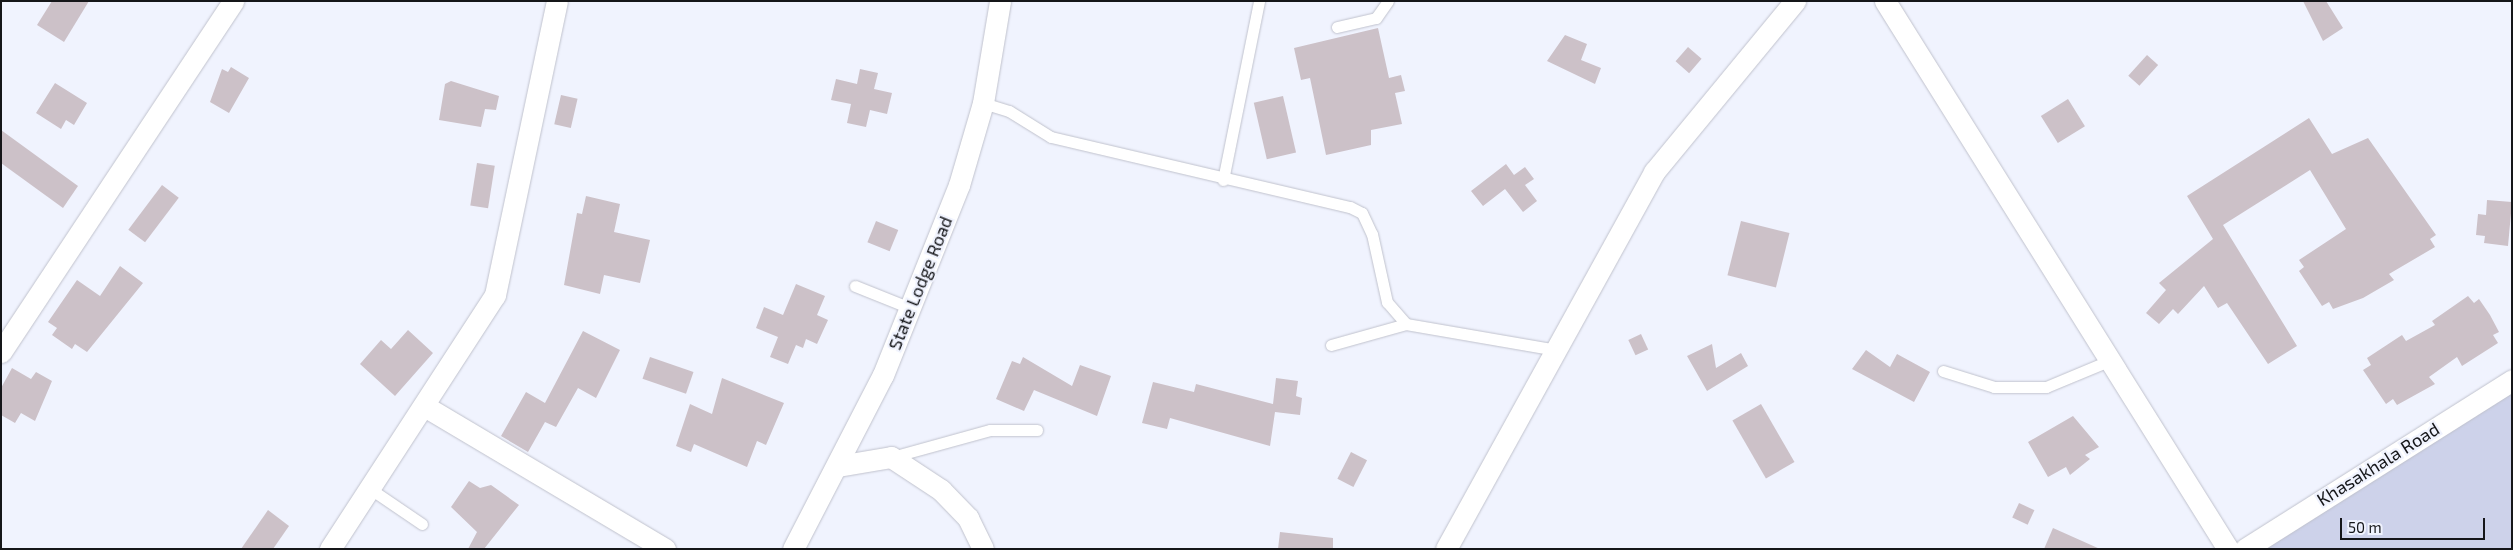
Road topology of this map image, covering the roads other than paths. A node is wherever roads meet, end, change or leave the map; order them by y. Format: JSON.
{"nodes":[{"id":1,"x":233,"y":1,"type":"edge"},
{"id":2,"x":557,"y":1,"type":"edge"},
{"id":3,"x":1000,"y":1,"type":"edge"},
{"id":4,"x":1259,"y":1,"type":"edge"},
{"id":5,"x":1388,"y":1,"type":"edge"},
{"id":6,"x":1795,"y":1,"type":"edge"},
{"id":7,"x":1885,"y":1,"type":"edge"},
{"id":8,"x":1337,"y":27,"type":"dead end"},
{"id":9,"x":983,"y":103,"type":"junction"},
{"id":10,"x":1223,"y":180,"type":"junction"},
{"id":11,"x":855,"y":286,"type":"dead end"},
{"id":12,"x":910,"y":308,"type":"junction"},
{"id":13,"x":1406,"y":324,"type":"junction"},
{"id":14,"x":1331,"y":345,"type":"dead end"},
{"id":15,"x":1557,"y":350,"type":"junction"},
{"id":16,"x":1,"y":352,"type":"edge"},
{"id":17,"x":2111,"y":360,"type":"junction"},
{"id":18,"x":1943,"y":371,"type":"dead end"},
{"id":19,"x":2512,"y":380,"type":"edge"},
{"id":20,"x":426,"y":407,"type":"junction"},
{"id":21,"x":1037,"y":430,"type":"dead end"},
{"id":22,"x":891,"y":457,"type":"junction"},
{"id":23,"x":838,"y":466,"type":"junction"},
{"id":24,"x":369,"y":488,"type":"junction"},
{"id":25,"x":422,"y":524,"type":"dead end"},
{"id":26,"x":330,"y":549,"type":"edge"},
{"id":27,"x":665,"y":549,"type":"edge"},
{"id":28,"x":792,"y":549,"type":"edge"},
{"id":29,"x":983,"y":549,"type":"edge"},
{"id":30,"x":1446,"y":549,"type":"edge"},
{"id":31,"x":2228,"y":549,"type":"edge"},
{"id":32,"x":2245,"y":549,"type":"edge"}],
"edges":[{"from":1,"to":16,"type":"street"},
{"from":2,"to":20,"type":"street"},
{"from":3,"to":9,"type":"street","name":"State Lodge Road"},
{"from":4,"to":10,"type":"lane"},
{"from":5,"to":8,"type":"lane"},
{"from":6,"to":15,"type":"street"},
{"from":7,"to":17,"type":"street"},
{"from":9,"to":10,"type":"lane"},
{"from":9,"to":12,"type":"street","name":"State Lodge Road"},
{"from":10,"to":13,"type":"lane"},
{"from":11,"to":12,"type":"lane"},
{"from":12,"to":23,"type":"street","name":"State Lodge Road"},
{"from":13,"to":14,"type":"lane"},
{"from":13,"to":15,"type":"lane"},
{"from":15,"to":30,"type":"street"},
{"from":17,"to":18,"type":"lane"},
{"from":17,"to":31,"type":"street"},
{"from":19,"to":32,"type":"street","name":"Khasakhala Road"},
{"from":20,"to":24,"type":"street"},
{"from":20,"to":27,"type":"street"},
{"from":21,"to":22,"type":"lane"},
{"from":22,"to":23,"type":"street"},
{"from":22,"to":29,"type":"street"},
{"from":23,"to":28,"type":"street","name":"State Lodge Road"},
{"from":24,"to":25,"type":"lane"},
{"from":24,"to":26,"type":"street"}]}
